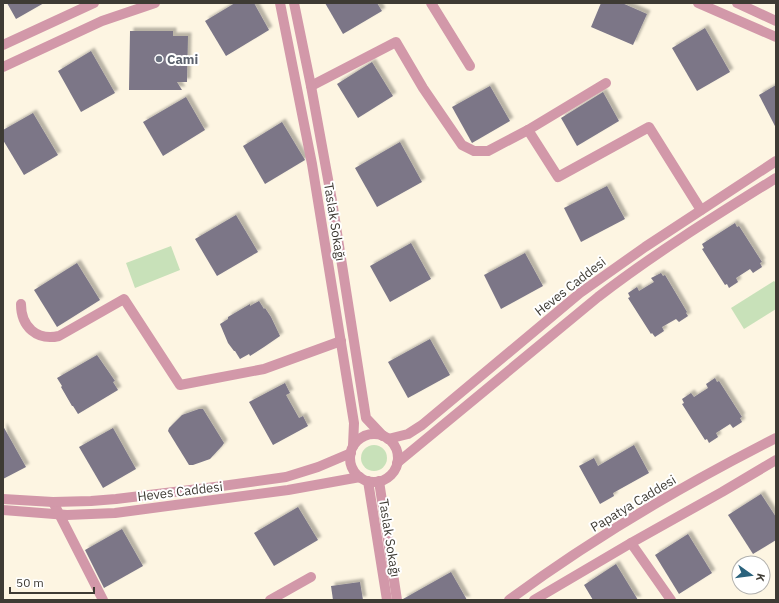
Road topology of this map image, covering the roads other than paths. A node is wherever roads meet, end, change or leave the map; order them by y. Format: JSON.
{"nodes":[{"id":1,"x":91,"y":3,"type":"edge"},
{"id":2,"x":155,"y":3,"type":"edge"},
{"id":3,"x":280,"y":3,"type":"edge"},
{"id":4,"x":294,"y":3,"type":"edge"},
{"id":5,"x":431,"y":3,"type":"edge"},
{"id":6,"x":698,"y":3,"type":"edge"},
{"id":7,"x":737,"y":3,"type":"edge"},
{"id":8,"x":776,"y":21,"type":"edge"},
{"id":9,"x":776,"y":37,"type":"edge"},
{"id":10,"x":3,"y":45,"type":"edge"},
{"id":11,"x":470,"y":66,"type":"dead end"},
{"id":12,"x":3,"y":67,"type":"edge"},
{"id":13,"x":606,"y":83,"type":"dead end"},
{"id":14,"x":311,"y":86,"type":"junction"},
{"id":15,"x":528,"y":130,"type":"junction"},
{"id":16,"x":776,"y":161,"type":"edge"},
{"id":17,"x":776,"y":178,"type":"edge"},
{"id":18,"x":701,"y":210,"type":"junction"},
{"id":19,"x":20,"y":304,"type":"dead end"},
{"id":20,"x":341,"y":342,"type":"junction"},
{"id":21,"x":386,"y":437,"type":"junction"},
{"id":22,"x":776,"y":438,"type":"edge"},
{"id":23,"x":352,"y":450,"type":"junction"},
{"id":24,"x":776,"y":460,"type":"edge"},
{"id":25,"x":397,"y":463,"type":"junction"},
{"id":26,"x":364,"y":479,"type":"junction"},
{"id":27,"x":379,"y":481,"type":"junction"},
{"id":28,"x":3,"y":498,"type":"edge"},
{"id":29,"x":53,"y":502,"type":"junction"},
{"id":30,"x":3,"y":510,"type":"edge"},
{"id":31,"x":60,"y":515,"type":"junction"},
{"id":32,"x":630,"y":543,"type":"junction"},
{"id":33,"x":311,"y":577,"type":"dead end"},
{"id":34,"x":103,"y":600,"type":"edge"},
{"id":35,"x":270,"y":600,"type":"edge"},
{"id":36,"x":387,"y":600,"type":"edge"},
{"id":37,"x":397,"y":600,"type":"edge"},
{"id":38,"x":509,"y":600,"type":"edge"},
{"id":39,"x":534,"y":600,"type":"edge"},
{"id":40,"x":671,"y":600,"type":"edge"}],
"edges":[{"from":1,"to":10,"type":"street"},
{"from":2,"to":12,"type":"street"},
{"from":3,"to":20,"type":"street","name":"Taslak Sokağı"},
{"from":4,"to":14,"type":"street","name":"Taslak Sokağı"},
{"from":5,"to":11,"type":"street"},
{"from":6,"to":9,"type":"street"},
{"from":7,"to":8,"type":"street"},
{"from":13,"to":15,"type":"street"},
{"from":14,"to":15,"type":"street"},
{"from":14,"to":21,"type":"street","name":"Taslak Sokağı"},
{"from":15,"to":18,"type":"street"},
{"from":16,"to":18,"type":"street","name":"Heves Caddesi"},
{"from":17,"to":25,"type":"street","name":"Heves Caddesi"},
{"from":18,"to":21,"type":"street","name":"Heves Caddesi"},
{"from":19,"to":20,"type":"street"},
{"from":20,"to":23,"type":"street","name":"Taslak Sokağı"},
{"from":21,"to":23,"type":"street"},
{"from":21,"to":25,"type":"street"},
{"from":22,"to":38,"type":"street","name":"Papatya Caddesi"},
{"from":23,"to":26,"type":"street"},
{"from":23,"to":29,"type":"street","name":"Heves Caddesi"},
{"from":24,"to":32,"type":"street"},
{"from":25,"to":27,"type":"street"},
{"from":26,"to":27,"type":"street"},
{"from":26,"to":31,"type":"street","name":"Heves Caddesi"},
{"from":26,"to":36,"type":"street","name":"Taslak Sokağı"},
{"from":27,"to":37,"type":"street","name":"Taslak Sokağı"},
{"from":28,"to":29,"type":"street","name":"Heves Caddesi"},
{"from":29,"to":31,"type":"street"},
{"from":30,"to":31,"type":"street","name":"Heves Caddesi"},
{"from":31,"to":34,"type":"street"},
{"from":32,"to":39,"type":"street"},
{"from":32,"to":40,"type":"street"},
{"from":33,"to":35,"type":"street"}]}
